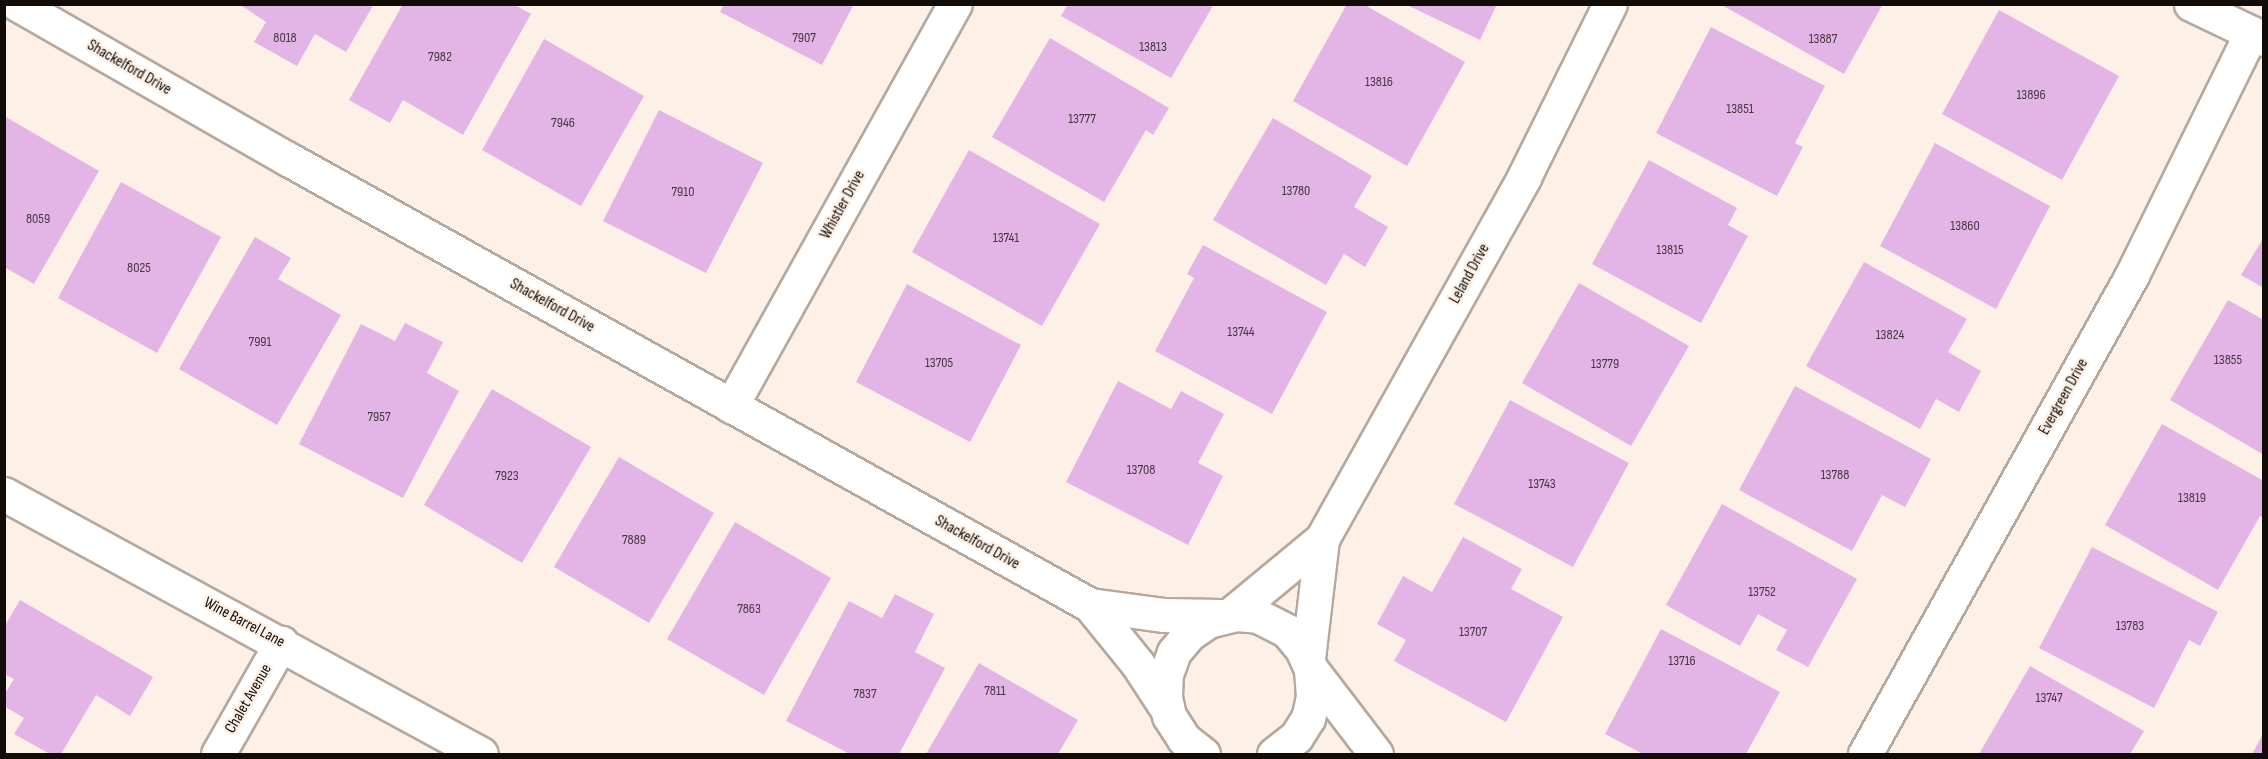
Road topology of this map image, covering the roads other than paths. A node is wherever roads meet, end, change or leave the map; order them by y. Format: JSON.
{"nodes":[{"id":1,"x":17,"y":4,"type":"edge"},
{"id":2,"x":955,"y":4,"type":"edge"},
{"id":3,"x":1610,"y":4,"type":"edge"},
{"id":4,"x":2192,"y":4,"type":"edge"},
{"id":5,"x":2257,"y":36,"type":"edge"},
{"id":6,"x":731,"y":406,"type":"junction"},
{"id":7,"x":4,"y":494,"type":"edge"},
{"id":8,"x":1322,"y":539,"type":"junction"},
{"id":9,"x":1090,"y":605,"type":"junction"},
{"id":10,"x":1225,"y":616,"type":"junction"},
{"id":11,"x":281,"y":643,"type":"junction"},
{"id":12,"x":1309,"y":663,"type":"junction"},
{"id":13,"x":1168,"y":712,"type":"junction"},
{"id":14,"x":218,"y":754,"type":"edge"},
{"id":15,"x":481,"y":754,"type":"edge"},
{"id":16,"x":1167,"y":754,"type":"edge"},
{"id":17,"x":1203,"y":754,"type":"edge"},
{"id":18,"x":1274,"y":754,"type":"edge"},
{"id":19,"x":1376,"y":754,"type":"edge"},
{"id":20,"x":1865,"y":754,"type":"edge"}],
"edges":[{"from":1,"to":6,"type":"street","name":"Shackelford Drive"},
{"from":2,"to":6,"type":"street","name":"Whistler Drive"},
{"from":3,"to":8,"type":"street","name":"Leland Drive"},
{"from":4,"to":5,"type":"street"},
{"from":5,"to":20,"type":"street","name":"Evergreen Drive"},
{"from":6,"to":9,"type":"street","name":"Shackelford Drive"},
{"from":7,"to":11,"type":"street","name":"Wine Barrel Lane"},
{"from":8,"to":10,"type":"street","name":"Leland Drive"},
{"from":8,"to":12,"type":"street","name":"Leland Drive"},
{"from":9,"to":10,"type":"street","name":"Shackelford Drive"},
{"from":9,"to":13,"type":"street","name":"Shackelford Drive"},
{"from":10,"to":12,"type":"street","name":"Shackelford Drive"},
{"from":10,"to":13,"type":"street","name":"Leland Drive"},
{"from":11,"to":14,"type":"street","name":"Chalet Avenue"},
{"from":11,"to":15,"type":"street","name":"Wine Barrel Lane"},
{"from":12,"to":18,"type":"street","name":"Leland Drive"},
{"from":12,"to":19,"type":"street"},
{"from":13,"to":16,"type":"street"},
{"from":13,"to":17,"type":"street","name":"Shackelford Drive"}]}
